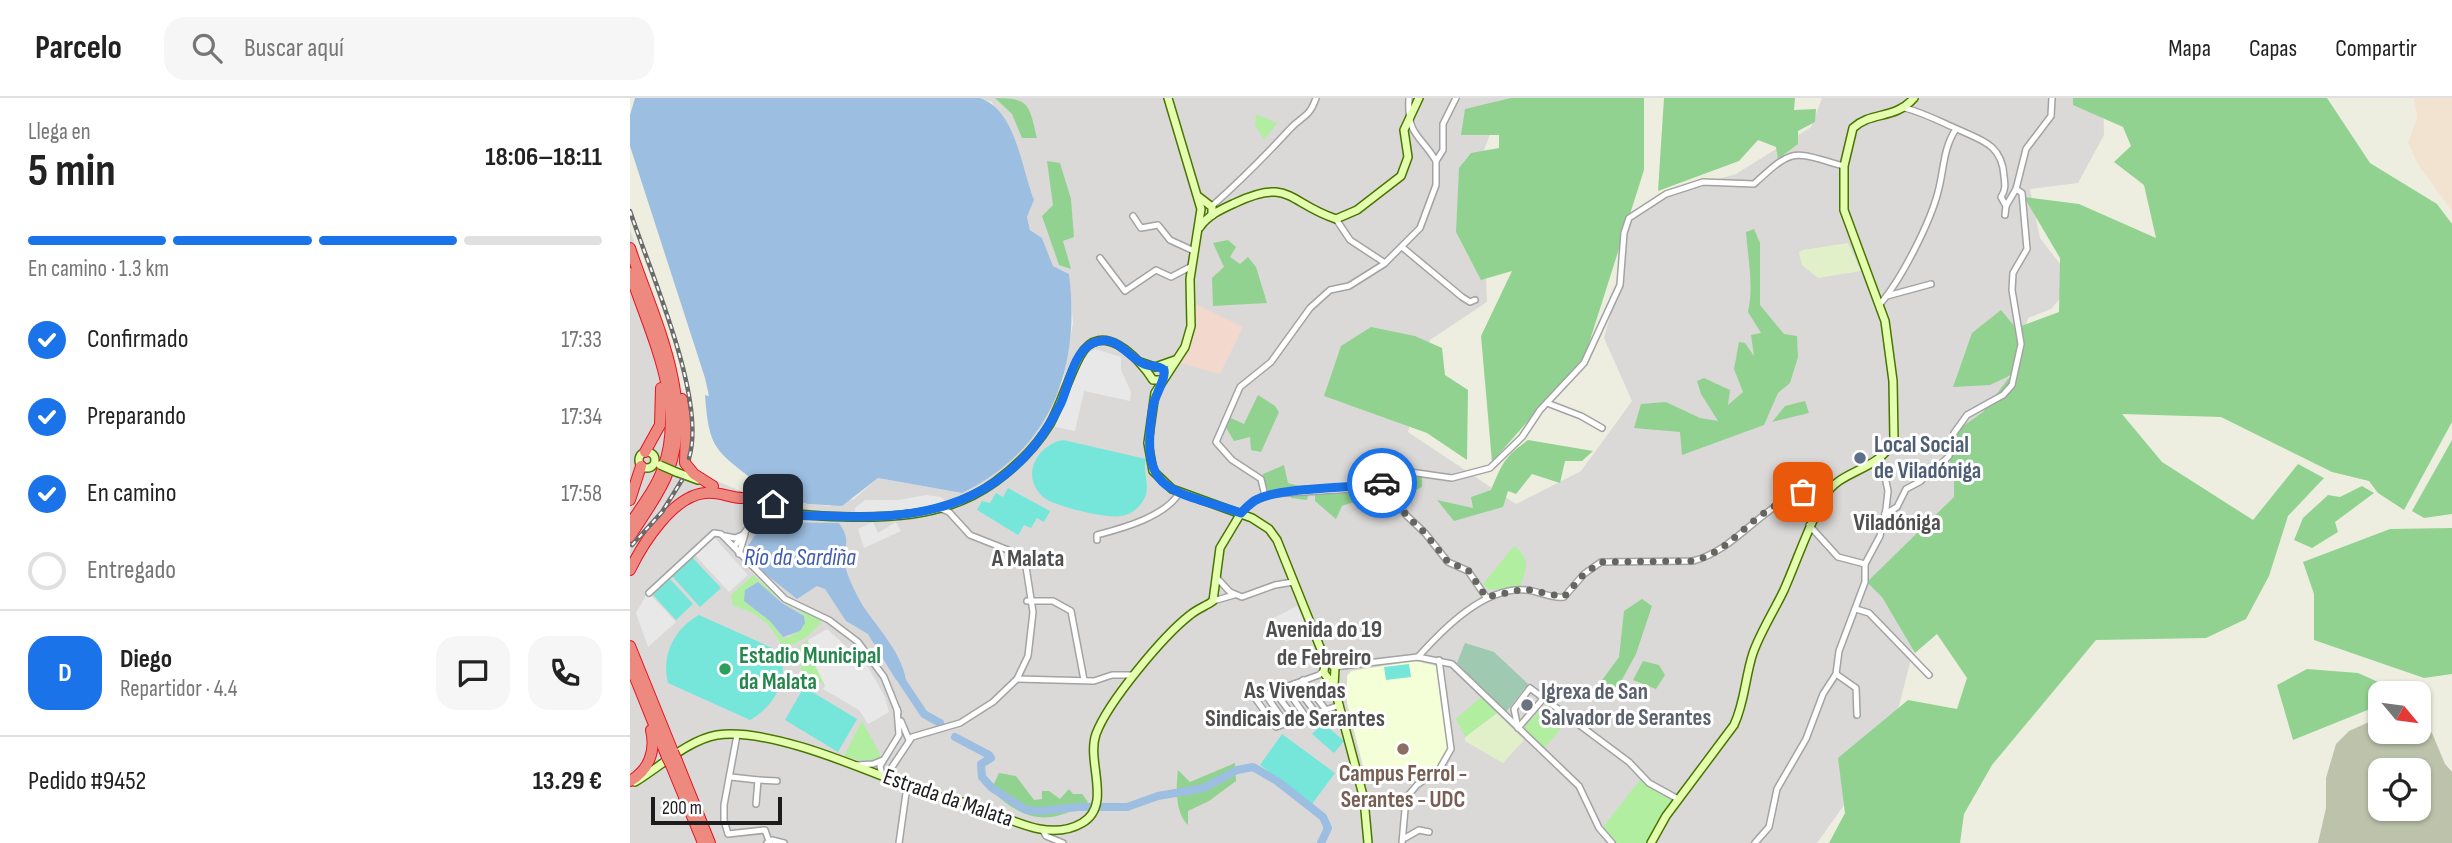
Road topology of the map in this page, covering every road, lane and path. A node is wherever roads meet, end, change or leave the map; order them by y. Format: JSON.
{"nodes":[{"id":1,"x":1168,"y":98,"type":"edge"},
{"id":2,"x":1317,"y":98,"type":"edge"},
{"id":3,"x":1409,"y":98,"type":"edge"},
{"id":4,"x":1419,"y":98,"type":"edge"},
{"id":5,"x":1456,"y":98,"type":"edge"},
{"id":6,"x":1914,"y":98,"type":"edge"},
{"id":7,"x":2052,"y":98,"type":"edge"},
{"id":8,"x":1905,"y":108,"type":"junction"},
{"id":9,"x":1409,"y":117,"type":"junction"},
{"id":10,"x":1956,"y":129,"type":"junction"},
{"id":11,"x":1436,"y":161,"type":"junction"},
{"id":12,"x":1844,"y":166,"type":"junction"},
{"id":13,"x":2016,"y":189,"type":"junction"},
{"id":14,"x":1224,"y":204,"type":"junction"},
{"id":15,"x":2006,"y":206,"type":"junction"},
{"id":16,"x":1208,"y":210,"type":"junction"},
{"id":17,"x":2005,"y":215,"type":"dead end"},
{"id":18,"x":1133,"y":216,"type":"dead end"},
{"id":19,"x":1336,"y":219,"type":"junction"},
{"id":20,"x":1402,"y":247,"type":"junction"},
{"id":21,"x":630,"y":248,"type":"edge"},
{"id":22,"x":1194,"y":251,"type":"junction"},
{"id":23,"x":1100,"y":258,"type":"dead end"},
{"id":24,"x":1385,"y":262,"type":"junction"},
{"id":25,"x":1192,"y":266,"type":"junction"},
{"id":26,"x":630,"y":273,"type":"edge"},
{"id":27,"x":1931,"y":284,"type":"dead end"},
{"id":28,"x":630,"y":294,"type":"edge"},
{"id":29,"x":1887,"y":296,"type":"junction"},
{"id":30,"x":1475,"y":300,"type":"dead end"},
{"id":31,"x":1880,"y":304,"type":"junction"},
{"id":32,"x":648,"y":316,"type":"junction"},
{"id":33,"x":656,"y":353,"type":"junction"},
{"id":34,"x":1179,"y":356,"type":"junction"},
{"id":35,"x":1137,"y":359,"type":"junction"},
{"id":36,"x":1157,"y":367,"type":"junction"},
{"id":37,"x":1157,"y":378,"type":"junction"},
{"id":38,"x":1547,"y":403,"type":"junction"},
{"id":39,"x":1602,"y":428,"type":"dead end"},
{"id":40,"x":645,"y":452,"type":"junction"},
{"id":41,"x":1881,"y":457,"type":"junction"},
{"id":42,"x":657,"y":464,"type":"junction"},
{"id":43,"x":641,"y":467,"type":"junction"},
{"id":44,"x":1383,"y":483,"type":"junction"},
{"id":45,"x":713,"y":486,"type":"junction"},
{"id":46,"x":1830,"y":488,"type":"junction"},
{"id":47,"x":1180,"y":492,"type":"junction"},
{"id":48,"x":1265,"y":496,"type":"junction"},
{"id":49,"x":745,"y":498,"type":"junction"},
{"id":50,"x":630,"y":500,"type":"edge"},
{"id":51,"x":760,"y":500,"type":"junction"},
{"id":52,"x":957,"y":503,"type":"junction"},
{"id":53,"x":773,"y":504,"type":"junction"},
{"id":54,"x":941,"y":509,"type":"junction"},
{"id":55,"x":758,"y":511,"type":"junction"},
{"id":56,"x":771,"y":513,"type":"junction"},
{"id":57,"x":783,"y":513,"type":"junction"},
{"id":58,"x":1241,"y":513,"type":"junction"},
{"id":59,"x":1885,"y":514,"type":"junction"},
{"id":60,"x":952,"y":516,"type":"junction"},
{"id":61,"x":630,"y":524,"type":"edge"},
{"id":62,"x":1809,"y":524,"type":"junction"},
{"id":63,"x":745,"y":534,"type":"junction"},
{"id":64,"x":630,"y":537,"type":"edge"},
{"id":65,"x":725,"y":537,"type":"junction"},
{"id":66,"x":1097,"y":540,"type":"dead end"},
{"id":67,"x":734,"y":547,"type":"junction"},
{"id":68,"x":739,"y":554,"type":"junction"},
{"id":69,"x":1865,"y":564,"type":"junction"},
{"id":70,"x":630,"y":570,"type":"edge"},
{"id":71,"x":1216,"y":577,"type":"junction"},
{"id":72,"x":1293,"y":582,"type":"junction"},
{"id":73,"x":649,"y":593,"type":"dead end"},
{"id":74,"x":1234,"y":594,"type":"junction"},
{"id":75,"x":1486,"y":597,"type":"junction"},
{"id":76,"x":1213,"y":601,"type":"junction"},
{"id":77,"x":1029,"y":602,"type":"junction"},
{"id":78,"x":1856,"y":609,"type":"junction"},
{"id":79,"x":630,"y":637,"type":"edge"},
{"id":80,"x":630,"y":646,"type":"edge"},
{"id":81,"x":1418,"y":657,"type":"junction"},
{"id":82,"x":1439,"y":660,"type":"junction"},
{"id":83,"x":632,"y":664,"type":"edge"},
{"id":84,"x":1329,"y":672,"type":"junction"},
{"id":85,"x":1836,"y":674,"type":"junction"},
{"id":86,"x":1135,"y":675,"type":"junction"},
{"id":87,"x":1929,"y":675,"type":"dead end"},
{"id":88,"x":1017,"y":678,"type":"junction"},
{"id":89,"x":1084,"y":680,"type":"junction"},
{"id":90,"x":1304,"y":680,"type":"junction"},
{"id":91,"x":1294,"y":684,"type":"junction"},
{"id":92,"x":1285,"y":687,"type":"junction"},
{"id":93,"x":1274,"y":691,"type":"junction"},
{"id":94,"x":1265,"y":694,"type":"junction"},
{"id":95,"x":1543,"y":699,"type":"junction"},
{"id":96,"x":1340,"y":705,"type":"junction"},
{"id":97,"x":897,"y":709,"type":"junction"},
{"id":98,"x":1326,"y":710,"type":"junction"},
{"id":99,"x":1316,"y":713,"type":"junction"},
{"id":100,"x":650,"y":715,"type":"junction"},
{"id":101,"x":1857,"y":715,"type":"dead end"},
{"id":102,"x":1306,"y":717,"type":"junction"},
{"id":103,"x":1296,"y":720,"type":"junction"},
{"id":104,"x":1286,"y":724,"type":"junction"},
{"id":105,"x":1518,"y":728,"type":"junction"},
{"id":106,"x":737,"y":735,"type":"junction"},
{"id":107,"x":909,"y":740,"type":"junction"},
{"id":108,"x":672,"y":759,"type":"junction"},
{"id":109,"x":883,"y":760,"type":"junction"},
{"id":110,"x":854,"y":765,"type":"junction"},
{"id":111,"x":892,"y":766,"type":"junction"},
{"id":112,"x":881,"y":776,"type":"junction"},
{"id":113,"x":731,"y":777,"type":"junction"},
{"id":114,"x":758,"y":780,"type":"junction"},
{"id":115,"x":777,"y":781,"type":"dead end"},
{"id":116,"x":897,"y":782,"type":"junction"},
{"id":117,"x":630,"y":783,"type":"edge"},
{"id":118,"x":907,"y":786,"type":"junction"},
{"id":119,"x":1678,"y":799,"type":"junction"},
{"id":120,"x":756,"y":804,"type":"dead end"},
{"id":121,"x":1042,"y":829,"type":"junction"},
{"id":122,"x":1429,"y":832,"type":"dead end"},
{"id":123,"x":1403,"y":841,"type":"edge"},
{"id":124,"x":1758,"y":841,"type":"edge"},
{"id":125,"x":768,"y":842,"type":"edge"},
{"id":126,"x":703,"y":843,"type":"edge"},
{"id":127,"x":710,"y":843,"type":"edge"},
{"id":128,"x":784,"y":843,"type":"edge"},
{"id":129,"x":899,"y":843,"type":"edge"},
{"id":130,"x":1063,"y":843,"type":"edge"},
{"id":131,"x":1368,"y":843,"type":"edge"},
{"id":132,"x":1612,"y":843,"type":"edge"},
{"id":133,"x":1651,"y":843,"type":"edge"}],
"edges":[{"from":1,"to":16,"type":"main road"},
{"from":2,"to":14,"type":"street"},
{"from":3,"to":9,"type":"street"},
{"from":4,"to":9,"type":"main road"},
{"from":5,"to":11,"type":"street"},
{"from":6,"to":8,"type":"main road"},
{"from":7,"to":13,"type":"street"},
{"from":8,"to":10,"type":"street"},
{"from":8,"to":12,"type":"main road"},
{"from":9,"to":11,"type":"street"},
{"from":9,"to":19,"type":"main road"},
{"from":10,"to":15,"type":"street"},
{"from":10,"to":29,"type":"street"},
{"from":11,"to":20,"type":"street"},
{"from":12,"to":31,"type":"main road"},
{"from":12,"to":38,"type":"street"},
{"from":13,"to":15,"type":"street"},
{"from":13,"to":59,"type":"street"},
{"from":14,"to":16,"type":"main road"},
{"from":14,"to":19,"type":"main road"},
{"from":15,"to":17,"type":"street"},
{"from":16,"to":22,"type":"main road"},
{"from":18,"to":22,"type":"street"},
{"from":19,"to":24,"type":"street"},
{"from":20,"to":24,"type":"street"},
{"from":20,"to":30,"type":"street"},
{"from":21,"to":32,"type":"highway"},
{"from":22,"to":25,"type":"main road"},
{"from":23,"to":25,"type":"street"},
{"from":24,"to":48,"type":"street"},
{"from":25,"to":34,"type":"main road"},
{"from":26,"to":32,"type":"highway"},
{"from":27,"to":29,"type":"street"},
{"from":28,"to":32,"type":"highway"},
{"from":29,"to":31,"type":"street"},
{"from":31,"to":41,"type":"main road"},
{"from":32,"to":33,"type":"highway"},
{"from":32,"to":45,"type":"highway"},
{"from":32,"to":64,"type":"highway"},
{"from":33,"to":40,"type":"highway"},
{"from":33,"to":61,"type":"highway"},
{"from":34,"to":36,"type":"main road"},
{"from":34,"to":37,"type":"main road"},
{"from":35,"to":36,"type":"main road"},
{"from":35,"to":37,"type":"main road"},
{"from":35,"to":52,"type":"main road"},
{"from":36,"to":37,"type":"main road"},
{"from":36,"to":37,"type":"main road"},
{"from":37,"to":47,"type":"main road"},
{"from":38,"to":39,"type":"street"},
{"from":38,"to":44,"type":"street"},
{"from":40,"to":42,"type":"main road"},
{"from":40,"to":43,"type":"main road"},
{"from":41,"to":46,"type":"main road"},
{"from":41,"to":59,"type":"street"},
{"from":42,"to":43,"type":"main road"},
{"from":42,"to":45,"type":"main road","bridge":true},
{"from":43,"to":50,"type":"highway"},
{"from":44,"to":48,"type":"street"},
{"from":44,"to":75,"type":"street"},
{"from":45,"to":49,"type":"main road"},
{"from":46,"to":62,"type":"main road"},
{"from":46,"to":75,"type":"street"},
{"from":47,"to":58,"type":"main road"},
{"from":47,"to":66,"type":"street"},
{"from":48,"to":58,"type":"street"},
{"from":49,"to":51,"type":"main road"},
{"from":49,"to":55,"type":"main road"},
{"from":49,"to":70,"type":"highway"},
{"from":51,"to":53,"type":"main road"},
{"from":51,"to":55,"type":"main road"},
{"from":52,"to":54,"type":"main road"},
{"from":52,"to":60,"type":"street"},
{"from":53,"to":56,"type":"main road"},
{"from":53,"to":57,"type":"main road"},
{"from":54,"to":57,"type":"main road"},
{"from":54,"to":60,"type":"street"},
{"from":55,"to":56,"type":"main road"},
{"from":55,"to":63,"type":"street"},
{"from":56,"to":57,"type":"main road"},
{"from":58,"to":71,"type":"main road"},
{"from":58,"to":72,"type":"main road"},
{"from":59,"to":69,"type":"street"},
{"from":60,"to":77,"type":"street"},
{"from":62,"to":69,"type":"street"},
{"from":62,"to":119,"type":"main road"},
{"from":63,"to":65,"type":"street"},
{"from":63,"to":67,"type":"street"},
{"from":63,"to":68,"type":"street"},
{"from":65,"to":67,"type":"street"},
{"from":65,"to":73,"type":"street"},
{"from":67,"to":68,"type":"street"},
{"from":68,"to":97,"type":"street"},
{"from":69,"to":78,"type":"street"},
{"from":71,"to":74,"type":"street"},
{"from":71,"to":76,"type":"main road"},
{"from":72,"to":74,"type":"street"},
{"from":72,"to":84,"type":"main road"},
{"from":74,"to":76,"type":"street"},
{"from":75,"to":81,"type":"street"},
{"from":76,"to":86,"type":"main road","name":"Estrada da Malata"},
{"from":77,"to":88,"type":"street"},
{"from":77,"to":89,"type":"street"},
{"from":78,"to":85,"type":"street"},
{"from":78,"to":87,"type":"street"},
{"from":79,"to":83,"type":"highway"},
{"from":80,"to":83,"type":"highway"},
{"from":81,"to":82,"type":"street"},
{"from":81,"to":84,"type":"street"},
{"from":82,"to":105,"type":"street"},
{"from":82,"to":123,"type":"street"},
{"from":83,"to":100,"type":"highway"},
{"from":83,"to":108,"type":"highway"},
{"from":84,"to":90,"type":"street"},
{"from":84,"to":96,"type":"main road"},
{"from":85,"to":101,"type":"street"},
{"from":85,"to":124,"type":"street"},
{"from":86,"to":89,"type":"street"},
{"from":86,"to":121,"type":"main road","name":"Estrada da Malata"},
{"from":88,"to":89,"type":"street"},
{"from":88,"to":107,"type":"street"},
{"from":90,"to":91,"type":"street"},
{"from":90,"to":98,"type":"street"},
{"from":91,"to":92,"type":"street"},
{"from":91,"to":99,"type":"street"},
{"from":92,"to":93,"type":"street"},
{"from":92,"to":102,"type":"street"},
{"from":93,"to":94,"type":"street"},
{"from":93,"to":103,"type":"street"},
{"from":94,"to":104,"type":"street"},
{"from":94,"to":104,"type":"street"},
{"from":95,"to":105,"type":"street"},
{"from":95,"to":105,"type":"street"},
{"from":95,"to":119,"type":"street"},
{"from":96,"to":98,"type":"street"},
{"from":96,"to":131,"type":"main road"},
{"from":97,"to":107,"type":"street"},
{"from":97,"to":109,"type":"street"},
{"from":98,"to":99,"type":"street"},
{"from":99,"to":102,"type":"street"},
{"from":100,"to":108,"type":"highway"},
{"from":100,"to":117,"type":"highway"},
{"from":102,"to":103,"type":"street"},
{"from":103,"to":104,"type":"street"},
{"from":105,"to":132,"type":"street"},
{"from":106,"to":110,"type":"main road","name":"Estrada da Malata"},
{"from":106,"to":113,"type":"street"},
{"from":106,"to":117,"type":"main road","name":"Estrada da Malata"},
{"from":107,"to":111,"type":"street"},
{"from":108,"to":126,"type":"highway"},
{"from":108,"to":127,"type":"highway"},
{"from":109,"to":110,"type":"street"},
{"from":109,"to":112,"type":"street"},
{"from":110,"to":112,"type":"main road","name":"Estrada da Malata"},
{"from":111,"to":112,"type":"street"},
{"from":111,"to":116,"type":"street"},
{"from":112,"to":116,"type":"main road","name":"Estrada da Malata"},
{"from":113,"to":114,"type":"street"},
{"from":113,"to":125,"type":"street"},
{"from":114,"to":115,"type":"street"},
{"from":114,"to":120,"type":"street"},
{"from":116,"to":118,"type":"main road","name":"Estrada da Malata"},
{"from":118,"to":121,"type":"main road","name":"Estrada da Malata"},
{"from":118,"to":129,"type":"street"},
{"from":119,"to":133,"type":"main road"},
{"from":121,"to":130,"type":"street"},
{"from":122,"to":123,"type":"street"},
{"from":125,"to":128,"type":"street"}]}
